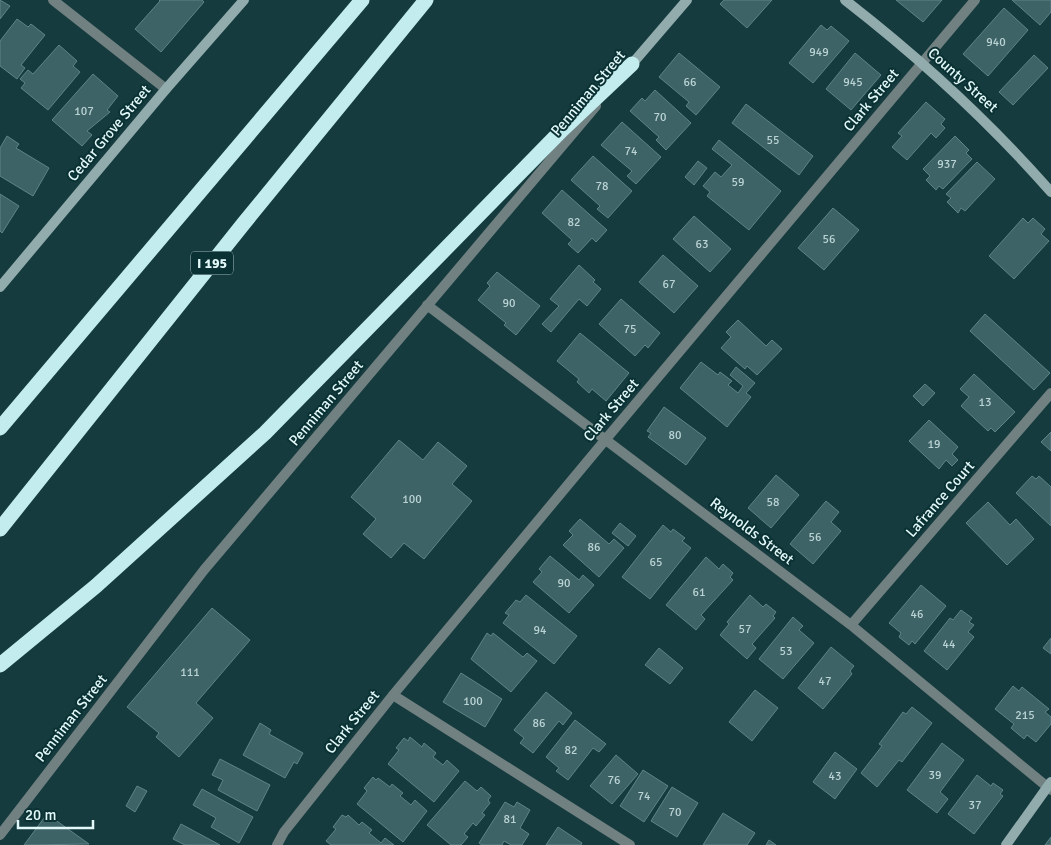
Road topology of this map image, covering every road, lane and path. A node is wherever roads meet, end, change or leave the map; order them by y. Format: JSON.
{"nodes":[{"id":1,"x":54,"y":0,"type":"edge"},
{"id":2,"x":244,"y":0,"type":"edge"},
{"id":3,"x":362,"y":0,"type":"edge"},
{"id":4,"x":426,"y":0,"type":"edge"},
{"id":5,"x":687,"y":0,"type":"edge"},
{"id":6,"x":845,"y":0,"type":"edge"},
{"id":7,"x":975,"y":0,"type":"edge"},
{"id":8,"x":921,"y":63,"type":"junction"},
{"id":9,"x":632,"y":64,"type":"junction"},
{"id":10,"x":166,"y":89,"type":"junction"},
{"id":11,"x":1051,"y":192,"type":"edge"},
{"id":12,"x":0,"y":287,"type":"edge"},
{"id":13,"x":428,"y":305,"type":"junction"},
{"id":14,"x":1051,"y":393,"type":"edge"},
{"id":15,"x":0,"y":428,"type":"edge"},
{"id":16,"x":606,"y":438,"type":"junction"},
{"id":17,"x":0,"y":529,"type":"edge"},
{"id":18,"x":851,"y":625,"type":"junction"},
{"id":19,"x":0,"y":665,"type":"edge"},
{"id":20,"x":393,"y":695,"type":"junction"},
{"id":21,"x":1050,"y":786,"type":"edge"},
{"id":22,"x":0,"y":835,"type":"edge"},
{"id":23,"x":277,"y":845,"type":"edge"},
{"id":24,"x":630,"y":845,"type":"edge"},
{"id":25,"x":1006,"y":845,"type":"edge"}],
"edges":[{"from":1,"to":10,"type":"street"},
{"from":2,"to":10,"type":"main road","name":"Cedar Grove Street"},
{"from":3,"to":15,"type":"highway"},
{"from":4,"to":17,"type":"highway","number":"I 195"},
{"from":5,"to":9,"type":"main road","name":"Penniman Street"},
{"from":6,"to":8,"type":"main road","name":"County Street"},
{"from":7,"to":8,"type":"street","name":"Clark Street"},
{"from":8,"to":11,"type":"main road","name":"County Street"},
{"from":8,"to":16,"type":"street","name":"Clark Street"},
{"from":9,"to":13,"type":"street","name":"Penniman Street"},
{"from":9,"to":19,"type":"highway"},
{"from":10,"to":12,"type":"main road","name":"Cedar Grove Street"},
{"from":13,"to":16,"type":"street","name":"Reynolds Street"},
{"from":13,"to":22,"type":"street","name":"Penniman Street"},
{"from":14,"to":18,"type":"street","name":"Lafrance Court"},
{"from":16,"to":18,"type":"street","name":"Reynolds Street"},
{"from":16,"to":20,"type":"street","name":"Clark Street"},
{"from":18,"to":21,"type":"street","name":"Reynolds Street"},
{"from":20,"to":23,"type":"street","name":"Clark Street"},
{"from":20,"to":24,"type":"street"},
{"from":21,"to":25,"type":"main road"}]}
